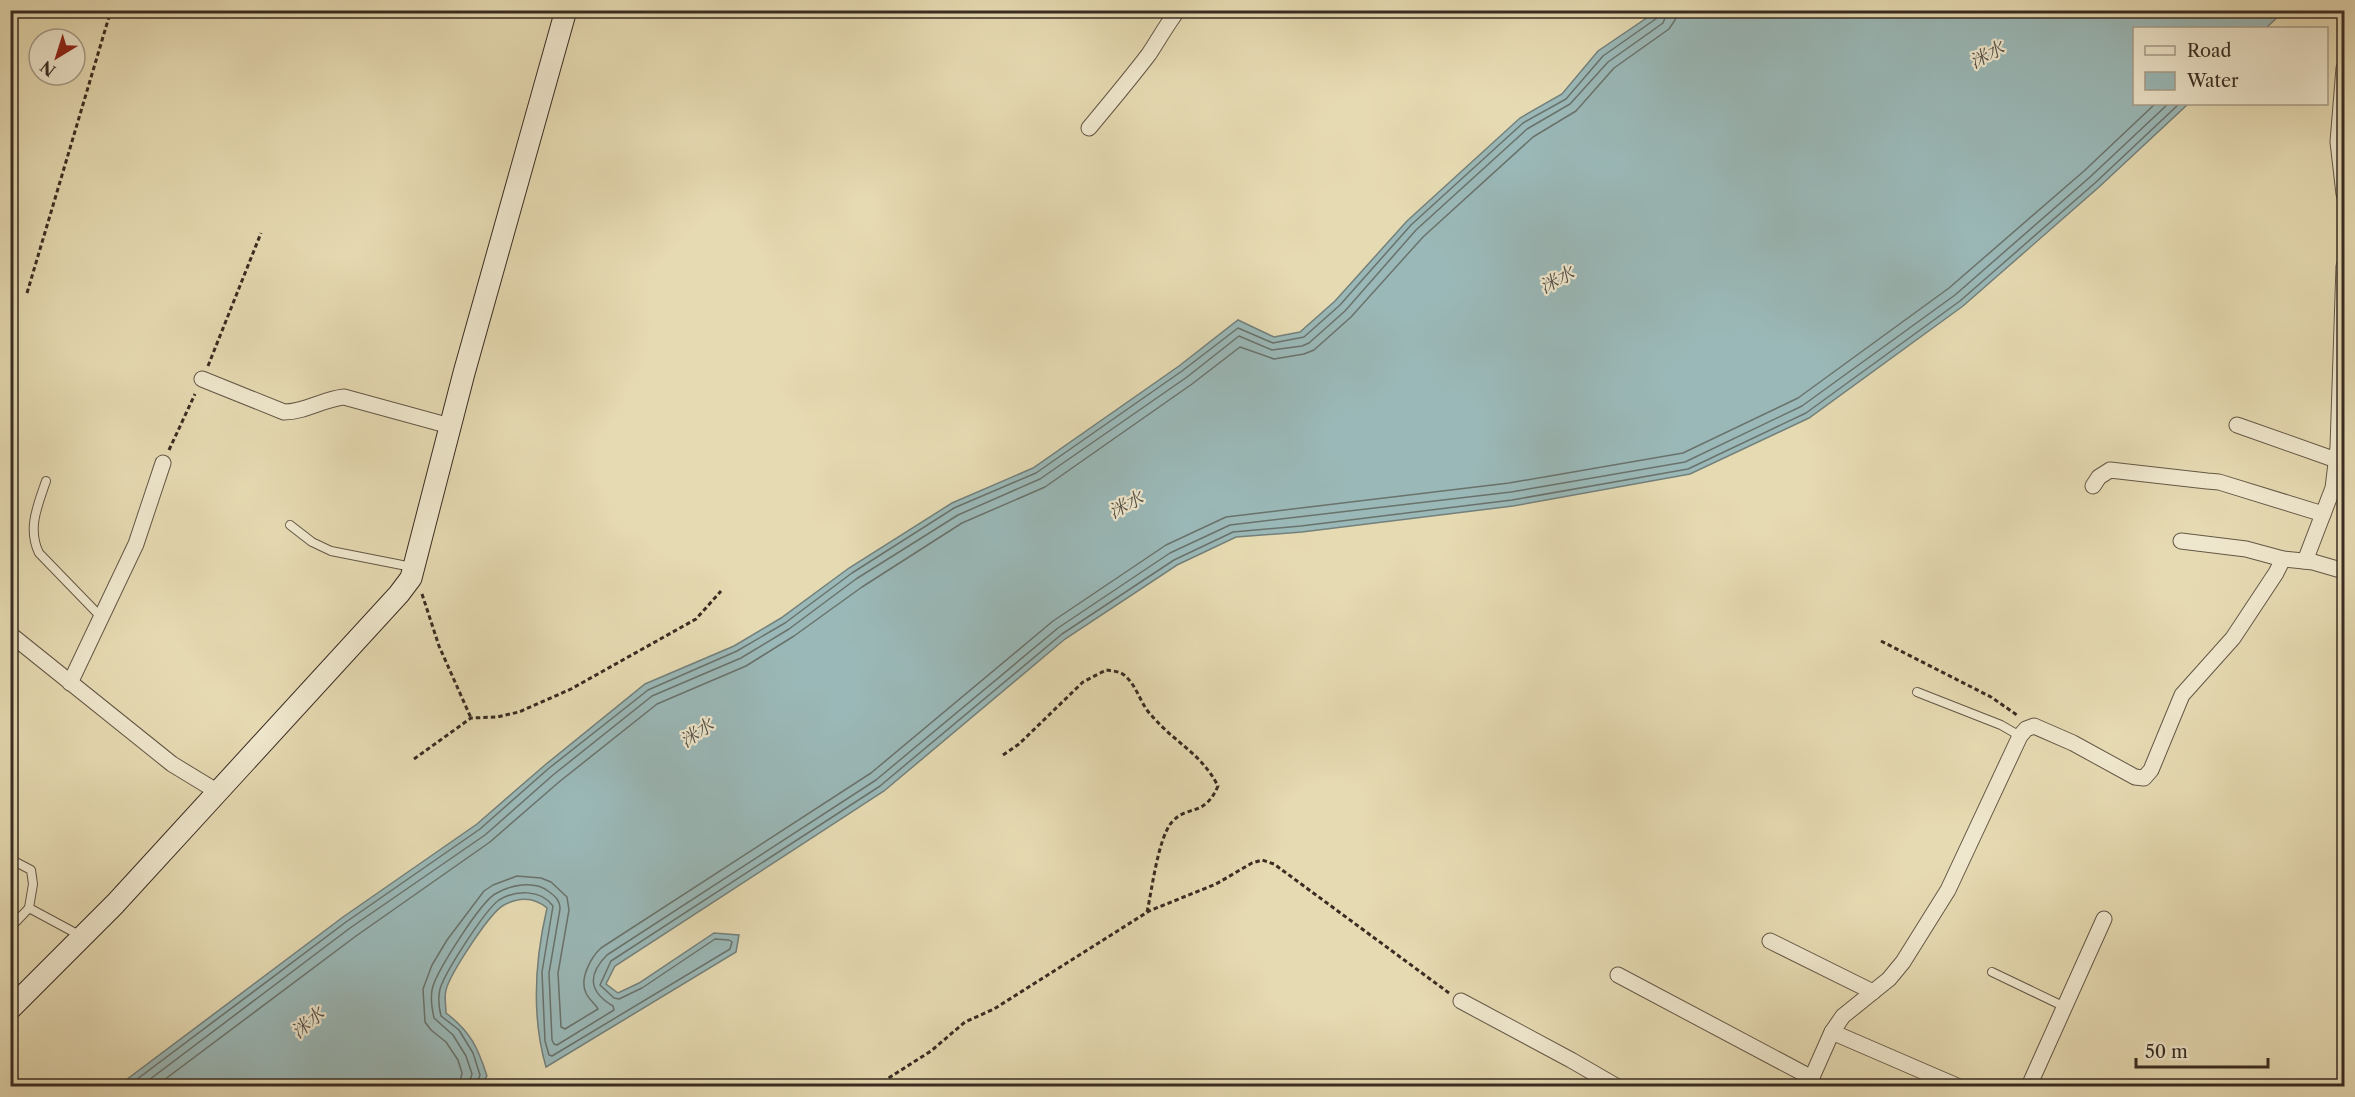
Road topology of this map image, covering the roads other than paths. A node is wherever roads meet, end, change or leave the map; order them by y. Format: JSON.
{"nodes":[{"id":1,"x":566,"y":10,"type":"edge"},
{"id":2,"x":1178,"y":10,"type":"edge"},
{"id":3,"x":2344,"y":68,"type":"edge"},
{"id":4,"x":1089,"y":128,"type":"dead end"},
{"id":5,"x":2344,"y":194,"type":"edge"},
{"id":6,"x":2344,"y":266,"type":"edge"},
{"id":7,"x":2344,"y":274,"type":"edge"},
{"id":8,"x":202,"y":379,"type":"road end"},
{"id":9,"x":2237,"y":425,"type":"dead end"},
{"id":10,"x":450,"y":426,"type":"junction"},
{"id":11,"x":2336,"y":460,"type":"junction"},
{"id":12,"x":163,"y":463,"type":"road end"},
{"id":13,"x":46,"y":481,"type":"dead end"},
{"id":14,"x":2093,"y":486,"type":"dead end"},
{"id":15,"x":2323,"y":514,"type":"junction"},
{"id":16,"x":290,"y":525,"type":"dead end"},
{"id":17,"x":2181,"y":541,"type":"dead end"},
{"id":18,"x":2283,"y":559,"type":"junction"},
{"id":19,"x":2305,"y":561,"type":"junction"},
{"id":20,"x":414,"y":567,"type":"junction"},
{"id":21,"x":2344,"y":571,"type":"edge"},
{"id":22,"x":101,"y":617,"type":"junction"},
{"id":23,"x":10,"y":634,"type":"edge"},
{"id":24,"x":70,"y":683,"type":"junction"},
{"id":25,"x":1917,"y":692,"type":"dead end"},
{"id":26,"x":2020,"y":736,"type":"junction"},
{"id":27,"x":218,"y":792,"type":"junction"},
{"id":28,"x":10,"y":859,"type":"edge"},
{"id":29,"x":30,"y":908,"type":"junction"},
{"id":30,"x":2104,"y":919,"type":"dead end"},
{"id":31,"x":10,"y":928,"type":"edge"},
{"id":32,"x":82,"y":937,"type":"junction"},
{"id":33,"x":1770,"y":940,"type":"dead end"},
{"id":34,"x":1992,"y":972,"type":"dead end"},
{"id":35,"x":1618,"y":975,"type":"dead end"},
{"id":36,"x":1873,"y":992,"type":"junction"},
{"id":37,"x":1461,"y":1001,"type":"road end"},
{"id":38,"x":2065,"y":1007,"type":"junction"},
{"id":39,"x":10,"y":1009,"type":"edge"},
{"id":40,"x":1832,"y":1032,"type":"junction"},
{"id":41,"x":1810,"y":1082,"type":"edge"},
{"id":42,"x":1616,"y":1086,"type":"edge"},
{"id":43,"x":1957,"y":1086,"type":"edge"},
{"id":44,"x":2030,"y":1086,"type":"edge"}],
"edges":[{"from":1,"to":10,"type":"street"},
{"from":2,"to":4,"type":"street"},
{"from":3,"to":5,"type":"street"},
{"from":6,"to":7,"type":"street"},
{"from":7,"to":11,"type":"street"},
{"from":8,"to":10,"type":"street"},
{"from":9,"to":11,"type":"street"},
{"from":10,"to":20,"type":"street"},
{"from":11,"to":15,"type":"street"},
{"from":12,"to":22,"type":"street"},
{"from":13,"to":22,"type":"lane"},
{"from":14,"to":15,"type":"street"},
{"from":15,"to":19,"type":"street"},
{"from":16,"to":20,"type":"lane"},
{"from":17,"to":18,"type":"street"},
{"from":18,"to":19,"type":"street"},
{"from":18,"to":26,"type":"street"},
{"from":19,"to":21,"type":"street"},
{"from":20,"to":27,"type":"street"},
{"from":22,"to":24,"type":"street"},
{"from":23,"to":24,"type":"street"},
{"from":24,"to":27,"type":"street"},
{"from":25,"to":26,"type":"lane"},
{"from":26,"to":36,"type":"street"},
{"from":27,"to":32,"type":"street"},
{"from":28,"to":29,"type":"lane"},
{"from":29,"to":31,"type":"lane"},
{"from":29,"to":32,"type":"lane"},
{"from":30,"to":38,"type":"street"},
{"from":32,"to":39,"type":"street"},
{"from":33,"to":36,"type":"street"},
{"from":34,"to":38,"type":"lane"},
{"from":35,"to":41,"type":"street"},
{"from":36,"to":40,"type":"street"},
{"from":37,"to":42,"type":"street"},
{"from":38,"to":44,"type":"street"},
{"from":40,"to":41,"type":"street"},
{"from":40,"to":43,"type":"street"}]}
